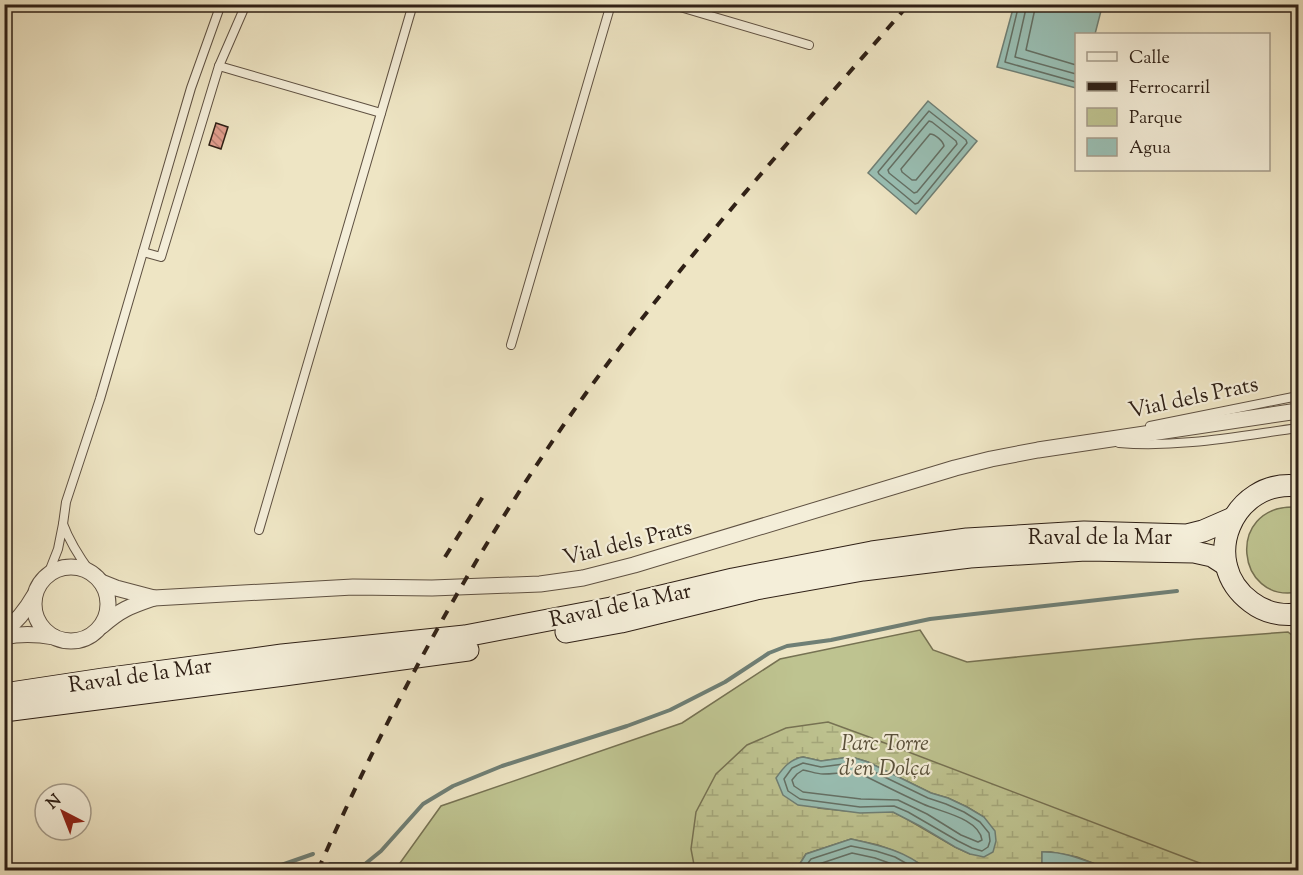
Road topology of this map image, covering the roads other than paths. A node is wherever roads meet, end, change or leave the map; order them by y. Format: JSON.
{"nodes":[{"id":1,"x":221,"y":4,"type":"edge"},
{"id":2,"x":246,"y":4,"type":"edge"},
{"id":3,"x":413,"y":4,"type":"edge"},
{"id":4,"x":610,"y":4,"type":"edge"},
{"id":5,"x":670,"y":4,"type":"edge"},
{"id":6,"x":809,"y":45,"type":"dead end"},
{"id":7,"x":219,"y":66,"type":"junction"},
{"id":8,"x":381,"y":113,"type":"junction"},
{"id":9,"x":143,"y":252,"type":"junction"},
{"id":10,"x":511,"y":345,"type":"dead end"},
{"id":11,"x":1299,"y":396,"type":"edge"},
{"id":12,"x":1299,"y":411,"type":"edge"},
{"id":13,"x":1299,"y":428,"type":"edge"},
{"id":14,"x":1097,"y":441,"type":"junction"},
{"id":15,"x":1299,"y":486,"type":"edge"},
{"id":16,"x":1233,"y":518,"type":"junction"},
{"id":17,"x":63,"y":524,"type":"junction"},
{"id":18,"x":259,"y":530,"type":"dead end"},
{"id":19,"x":1226,"y":565,"type":"junction"},
{"id":20,"x":47,"y":577,"type":"junction"},
{"id":21,"x":96,"y":578,"type":"junction"},
{"id":22,"x":36,"y":594,"type":"junction"},
{"id":23,"x":154,"y":598,"type":"junction"},
{"id":24,"x":1299,"y":614,"type":"edge"},
{"id":25,"x":4,"y":630,"type":"edge"},
{"id":26,"x":98,"y":630,"type":"junction"},
{"id":27,"x":4,"y":637,"type":"edge"},
{"id":28,"x":54,"y":637,"type":"junction"},
{"id":29,"x":4,"y":694,"type":"edge"},
{"id":30,"x":4,"y":711,"type":"edge"}],
"edges":[{"from":1,"to":9,"type":"lane"},
{"from":2,"to":7,"type":"lane"},
{"from":3,"to":8,"type":"lane"},
{"from":4,"to":10,"type":"lane"},
{"from":5,"to":6,"type":"lane"},
{"from":7,"to":8,"type":"lane"},
{"from":7,"to":9,"type":"lane"},
{"from":8,"to":18,"type":"lane"},
{"from":9,"to":17,"type":"lane"},
{"from":11,"to":14,"type":"lane","name":"Vial dels Prats"},
{"from":12,"to":14,"type":"street","name":"Vial dels Prats"},
{"from":13,"to":14,"type":"lane","name":"Vial dels Prats"},
{"from":14,"to":23,"type":"street","name":"Vial dels Prats"},
{"from":15,"to":16,"type":"street","name":"Raval de la Mar"},
{"from":16,"to":19,"type":"street","name":"Raval de la Mar"},
{"from":16,"to":29,"type":"street","name":"Raval de la Mar"},
{"from":17,"to":20,"type":"lane"},
{"from":17,"to":21,"type":"lane"},
{"from":19,"to":24,"type":"street","name":"Raval de la Mar"},
{"from":19,"to":30,"type":"street","name":"Raval de la Mar"},
{"from":20,"to":21,"type":"street","name":"Vial dels Prats"},
{"from":20,"to":22,"type":"street"},
{"from":21,"to":23,"type":"street","name":"Vial dels Prats"},
{"from":21,"to":26,"type":"street"},
{"from":22,"to":25,"type":"street"},
{"from":22,"to":28,"type":"street"},
{"from":23,"to":26,"type":"street","name":"Vial dels Prats"},
{"from":26,"to":28,"type":"street","name":"Vial dels Prats"},
{"from":27,"to":28,"type":"street","name":"Vial dels Prats"}]}
